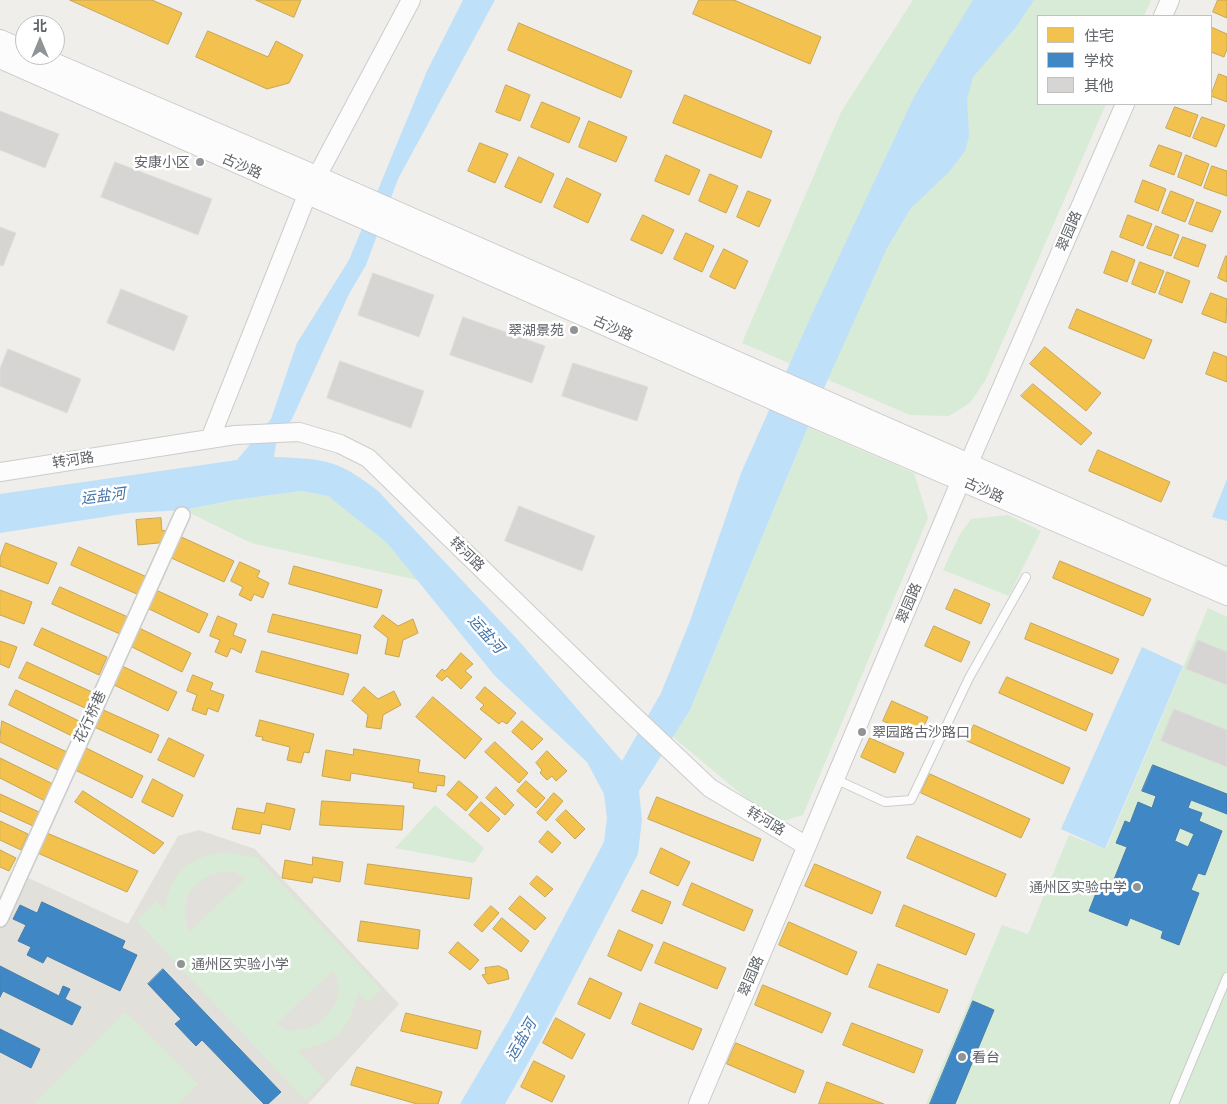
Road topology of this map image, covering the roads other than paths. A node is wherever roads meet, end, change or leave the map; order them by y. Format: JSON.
{"nodes":[{"id":1,"x":411,"y":0,"type":"edge"},
{"id":2,"x":1170,"y":0,"type":"edge"},
{"id":3,"x":1163,"y":15,"type":"edge"},
{"id":4,"x":10,"y":51,"type":"edge"},
{"id":5,"x":58,"y":65,"type":"edge"},
{"id":6,"x":1125,"y":105,"type":"edge"},
{"id":7,"x":316,"y":176,"type":"junction"},
{"id":8,"x":307,"y":194,"type":"junction"},
{"id":9,"x":402,"y":225,"type":"junction"},
{"id":10,"x":210,"y":439,"type":"junction"},
{"id":11,"x":0,"y":472,"type":"edge"},
{"id":12,"x":964,"y":472,"type":"junction"},
{"id":13,"x":182,"y":515,"type":"dead end"},
{"id":14,"x":1026,"y":578,"type":"dead end"},
{"id":15,"x":1227,"y":578,"type":"edge"},
{"id":16,"x":1227,"y":595,"type":"edge"},
{"id":17,"x":835,"y":779,"type":"junction"},
{"id":18,"x":805,"y":846,"type":"junction"},
{"id":19,"x":0,"y":919,"type":"edge"},
{"id":20,"x":1227,"y":977,"type":"edge"},
{"id":21,"x":698,"y":1104,"type":"edge"},
{"id":22,"x":1174,"y":1104,"type":"edge"}],
"edges":[{"from":1,"to":7,"type":"street"},
{"from":2,"to":3,"type":"street"},
{"from":4,"to":8,"type":"main road","name":"古沙路"},
{"from":5,"to":7,"type":"main road","name":"古沙路"},
{"from":6,"to":12,"type":"street","name":"翠园路"},
{"from":7,"to":8,"type":"street"},
{"from":7,"to":9,"type":"main road","name":"古沙路"},
{"from":8,"to":9,"type":"main road","name":"古沙路"},
{"from":8,"to":10,"type":"street"},
{"from":9,"to":12,"type":"main road","name":"古沙路"},
{"from":10,"to":11,"type":"street","name":"转河路"},
{"from":10,"to":18,"type":"street","name":"转河路"},
{"from":12,"to":15,"type":"main road","name":"古沙路"},
{"from":12,"to":16,"type":"main road","name":"古沙路"},
{"from":12,"to":17,"type":"street","name":"翠园路"},
{"from":13,"to":19,"type":"street","name":"花行桥巷"},
{"from":14,"to":17,"type":"lane"},
{"from":17,"to":18,"type":"street","name":"翠园路"},
{"from":18,"to":21,"type":"street","name":"翠园路"},
{"from":20,"to":22,"type":"lane"}]}
